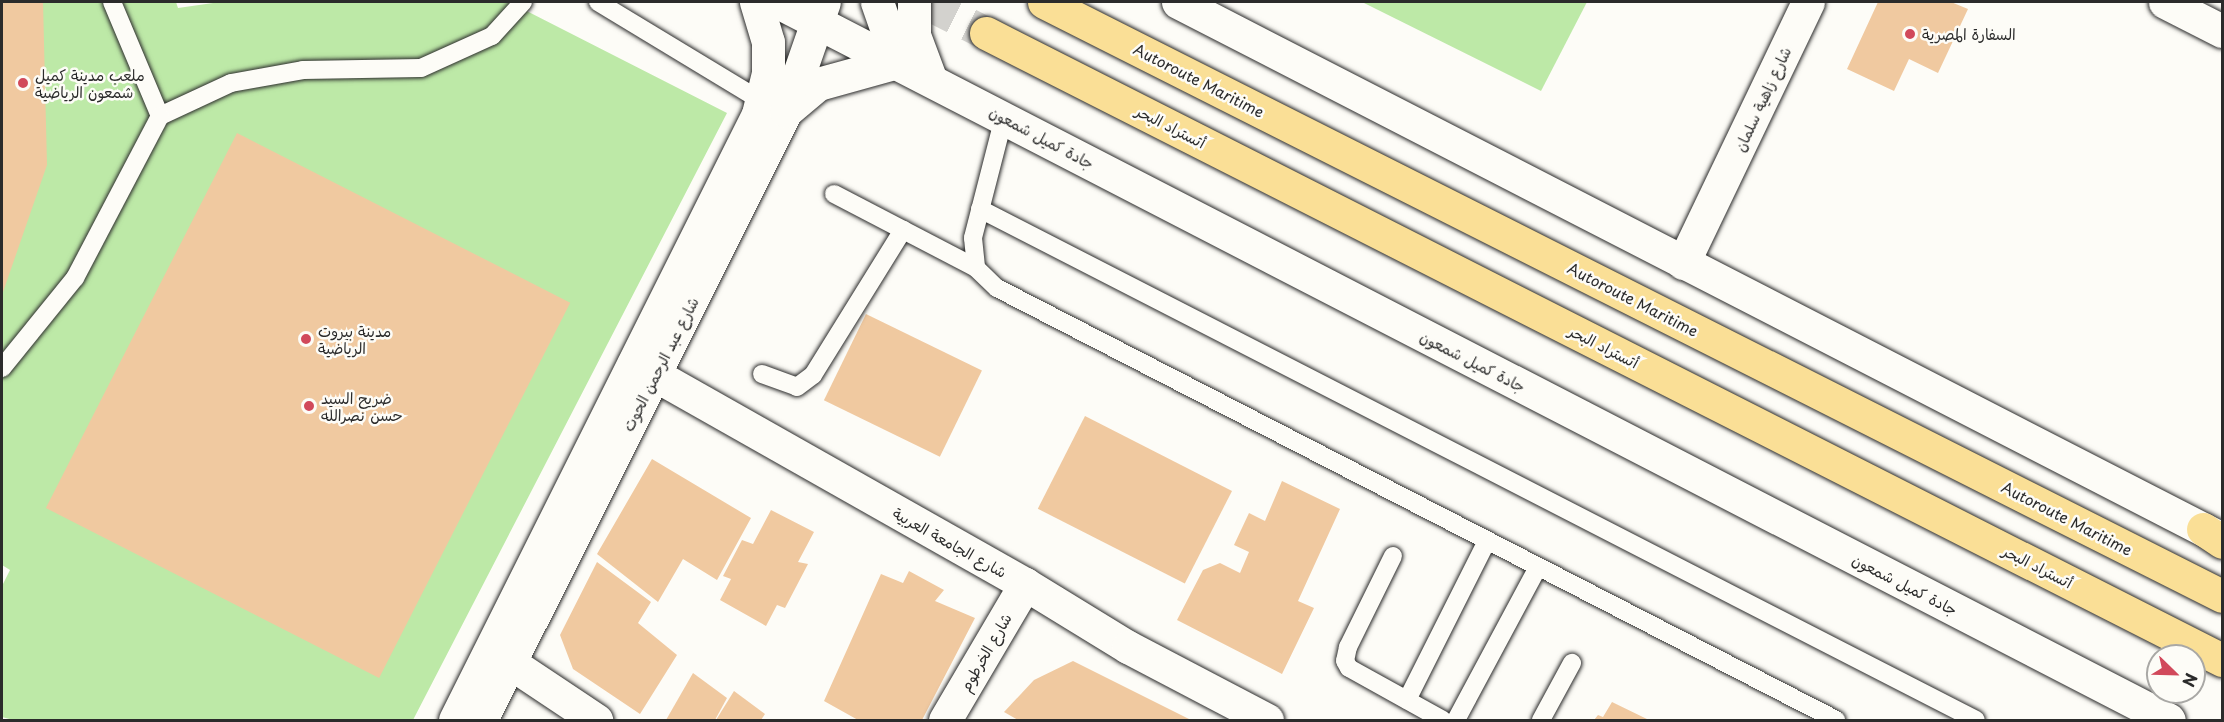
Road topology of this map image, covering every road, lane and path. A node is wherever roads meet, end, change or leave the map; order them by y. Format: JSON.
{"nodes":[{"id":1,"x":112,"y":2,"type":"edge"},
{"id":2,"x":523,"y":2,"type":"edge"},
{"id":3,"x":598,"y":2,"type":"edge"},
{"id":4,"x":756,"y":2,"type":"edge"},
{"id":5,"x":778,"y":2,"type":"edge"},
{"id":6,"x":877,"y":2,"type":"edge"},
{"id":7,"x":914,"y":2,"type":"edge"},
{"id":8,"x":1044,"y":2,"type":"edge"},
{"id":9,"x":1178,"y":2,"type":"edge"},
{"id":10,"x":1808,"y":2,"type":"edge"},
{"id":11,"x":2164,"y":2,"type":"edge"},
{"id":12,"x":821,"y":12,"type":"edge"},
{"id":13,"x":2223,"y":31,"type":"edge"},
{"id":14,"x":986,"y":33,"type":"tunnel mouth"},
{"id":15,"x":898,"y":62,"type":"junction"},
{"id":16,"x":930,"y":78,"type":"junction"},
{"id":17,"x":775,"y":106,"type":"junction"},
{"id":18,"x":160,"y":116,"type":"junction"},
{"id":19,"x":1004,"y":117,"type":"junction"},
{"id":20,"x":834,"y":194,"type":"dead end"},
{"id":21,"x":980,"y":209,"type":"junction"},
{"id":22,"x":903,"y":230,"type":"junction"},
{"id":23,"x":1683,"y":263,"type":"junction"},
{"id":24,"x":976,"y":268,"type":"junction"},
{"id":25,"x":2,"y":368,"type":"edge"},
{"id":26,"x":644,"y":369,"type":"junction"},
{"id":27,"x":762,"y":374,"type":"dead end"},
{"id":28,"x":2216,"y":537,"type":"edge"},
{"id":29,"x":1486,"y":543,"type":"junction"},
{"id":30,"x":1393,"y":556,"type":"dead end"},
{"id":31,"x":1537,"y":569,"type":"junction"},
{"id":32,"x":1025,"y":584,"type":"junction"},
{"id":33,"x":2223,"y":596,"type":"edge"},
{"id":34,"x":2223,"y":660,"type":"edge"},
{"id":35,"x":509,"y":662,"type":"junction"},
{"id":36,"x":1572,"y":663,"type":"dead end"},
{"id":37,"x":1407,"y":700,"type":"junction"},
{"id":38,"x":455,"y":720,"type":"edge"},
{"id":39,"x":481,"y":720,"type":"edge"},
{"id":40,"x":596,"y":720,"type":"edge"},
{"id":41,"x":945,"y":720,"type":"edge"},
{"id":42,"x":1267,"y":720,"type":"edge"},
{"id":43,"x":1443,"y":720,"type":"edge"},
{"id":44,"x":1456,"y":720,"type":"edge"},
{"id":45,"x":1541,"y":720,"type":"edge"},
{"id":46,"x":1836,"y":720,"type":"edge"},
{"id":47,"x":1976,"y":720,"type":"edge"},
{"id":48,"x":2167,"y":720,"type":"edge"}],
"edges":[{"from":1,"to":18,"type":"lane"},
{"from":2,"to":18,"type":"lane"},
{"from":3,"to":17,"type":"lane"},
{"from":4,"to":17,"type":"main road","name":"شارع عبد الرحمن الحوت"},
{"from":5,"to":12,"type":"main road","name":"جادة كميل شمعون"},
{"from":6,"to":15,"type":"main road"},
{"from":7,"to":16,"type":"main road"},
{"from":8,"to":33,"type":"highway","name":"Autoroute Maritime"},
{"from":9,"to":23,"type":"main road"},
{"from":10,"to":23,"type":"main road","name":"شارع زاهية سلمان"},
{"from":11,"to":13,"type":"main road"},
{"from":12,"to":15,"type":"main road","name":"جادة كميل شمعون"},
{"from":12,"to":17,"type":"main road","name":"شارع عبد الرحمن الحوت"},
{"from":14,"to":34,"type":"highway","name":"أتستراد البحر"},
{"from":15,"to":16,"type":"main road","name":"جادة كميل شمعون"},
{"from":15,"to":17,"type":"main road"},
{"from":16,"to":19,"type":"main road","name":"جادة كميل شمعون"},
{"from":17,"to":26,"type":"main road","name":"شارع عبد الرحمن الحوت"},
{"from":18,"to":25,"type":"lane"},
{"from":19,"to":21,"type":"lane"},
{"from":19,"to":48,"type":"main road","name":"جادة كميل شمعون"},
{"from":20,"to":22,"type":"lane"},
{"from":21,"to":24,"type":"lane"},
{"from":21,"to":47,"type":"lane"},
{"from":22,"to":24,"type":"lane"},
{"from":22,"to":27,"type":"lane"},
{"from":23,"to":28,"type":"main road"},
{"from":24,"to":29,"type":"lane"},
{"from":26,"to":32,"type":"main road","name":"شارع الجامعة العربية"},
{"from":26,"to":35,"type":"main road","name":"شارع عبد الرحمن الحوت"},
{"from":26,"to":38,"type":"main road","name":"شارع عبد الرحمن الحوت"},
{"from":29,"to":31,"type":"lane"},
{"from":29,"to":37,"type":"lane"},
{"from":30,"to":37,"type":"lane"},
{"from":31,"to":44,"type":"lane"},
{"from":31,"to":46,"type":"lane"},
{"from":32,"to":41,"type":"main road","name":"شارع الخرطوم"},
{"from":32,"to":42,"type":"main road","name":"شارع الجامعة العربية"},
{"from":35,"to":39,"type":"main road","name":"شارع عبد الرحمن الحوت"},
{"from":35,"to":40,"type":"main road"},
{"from":36,"to":45,"type":"lane"},
{"from":37,"to":43,"type":"lane"}]}
